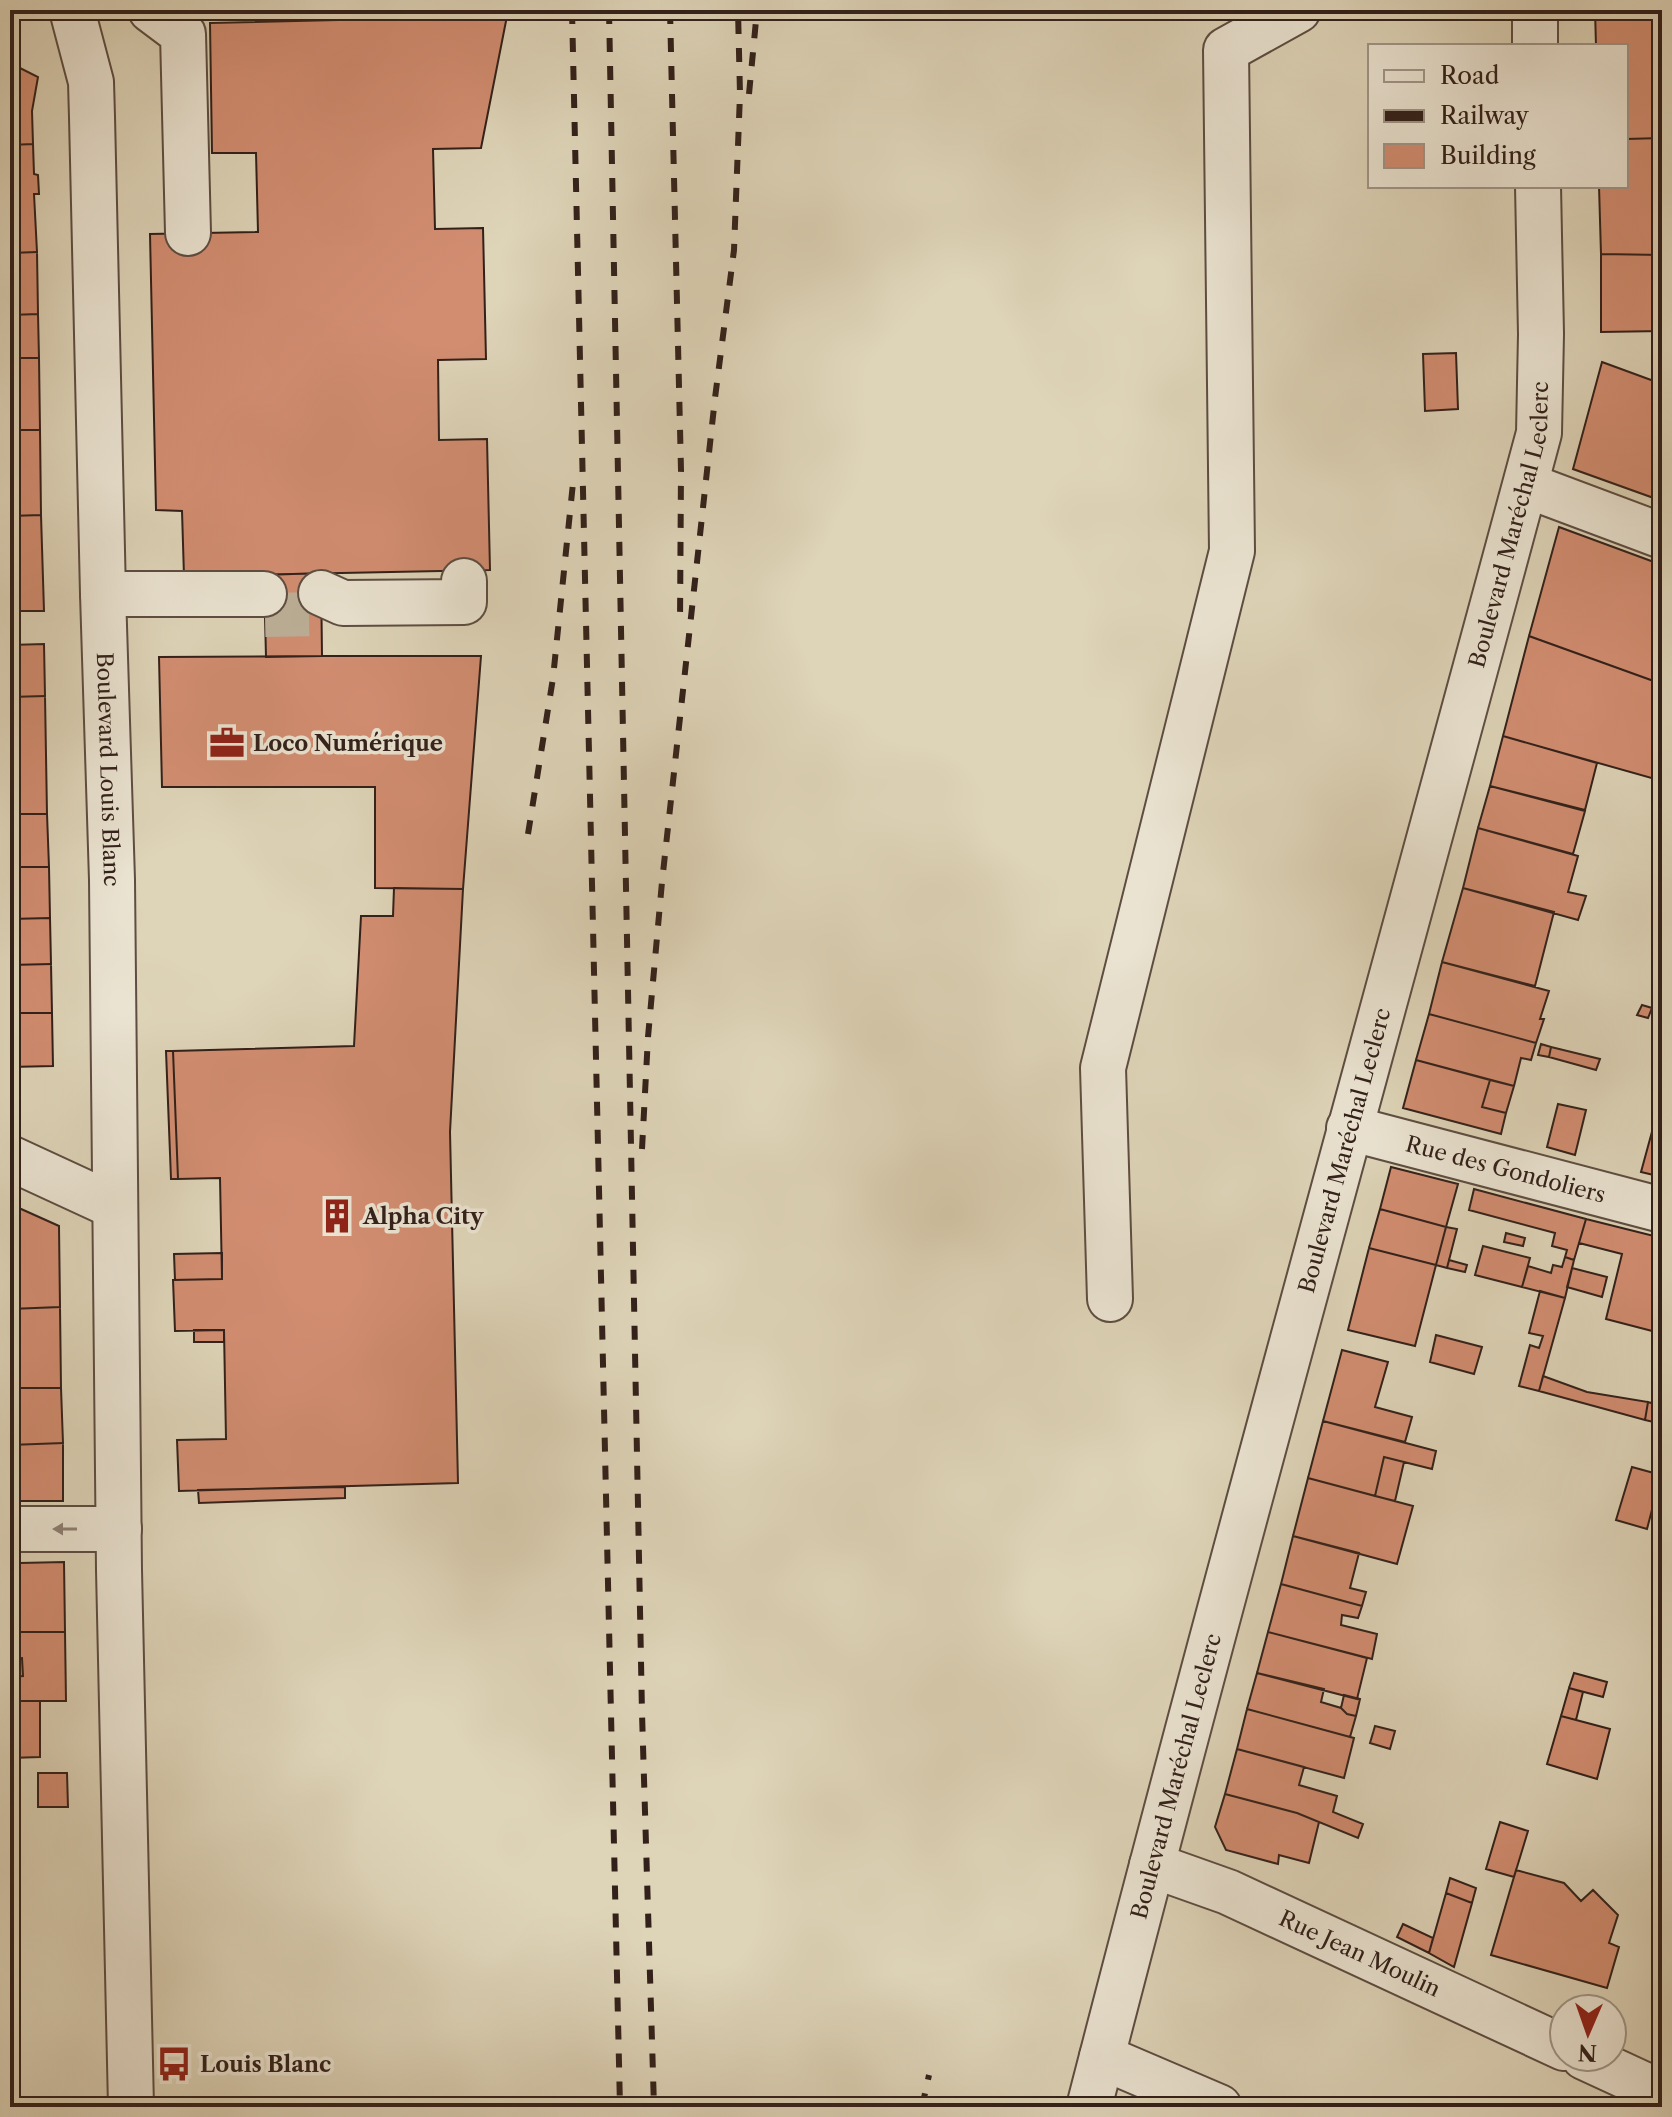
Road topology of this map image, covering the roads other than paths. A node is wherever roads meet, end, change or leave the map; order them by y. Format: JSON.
{"nodes":[{"id":1,"x":72,"y":10,"type":"edge"},
{"id":2,"x":151,"y":10,"type":"edge"},
{"id":3,"x":1298,"y":10,"type":"edge"},
{"id":4,"x":1535,"y":10,"type":"edge"},
{"id":5,"x":1535,"y":44,"type":"edge"},
{"id":6,"x":1538,"y":188,"type":"edge"},
{"id":7,"x":188,"y":233,"type":"dead end"},
{"id":8,"x":1526,"y":485,"type":"junction"},
{"id":9,"x":1662,"y":536,"type":"edge"},
{"id":10,"x":464,"y":581,"type":"dead end"},
{"id":11,"x":328,"y":603,"type":"tunnel mouth"},
{"id":12,"x":265,"y":604,"type":"tunnel mouth"},
{"id":13,"x":104,"y":606,"type":"junction"},
{"id":14,"x":1349,"y":1128,"type":"junction"},
{"id":15,"x":10,"y":1158,"type":"edge"},
{"id":16,"x":114,"y":1206,"type":"junction"},
{"id":17,"x":1662,"y":1210,"type":"edge"},
{"id":18,"x":1110,"y":1299,"type":"dead end"},
{"id":19,"x":10,"y":1529,"type":"edge"},
{"id":20,"x":119,"y":1529,"type":"junction"},
{"id":21,"x":1152,"y":1865,"type":"junction"},
{"id":22,"x":1548,"y":2041,"type":"edge"},
{"id":23,"x":1102,"y":2057,"type":"junction"},
{"id":24,"x":1619,"y":2073,"type":"edge"},
{"id":25,"x":1662,"y":2093,"type":"edge"},
{"id":26,"x":131,"y":2107,"type":"edge"},
{"id":27,"x":1089,"y":2107,"type":"edge"},
{"id":28,"x":1219,"y":2107,"type":"edge"}],
"edges":[{"from":1,"to":13,"type":"street","name":"Boulevard Louis Blanc"},
{"from":2,"to":7,"type":"street"},
{"from":3,"to":18,"type":"street"},
{"from":4,"to":5,"type":"street"},
{"from":6,"to":8,"type":"street","name":"Boulevard Maréchal Leclerc"},
{"from":8,"to":9,"type":"street"},
{"from":8,"to":14,"type":"street","name":"Boulevard Maréchal Leclerc"},
{"from":10,"to":11,"type":"street"},
{"from":12,"to":13,"type":"street"},
{"from":13,"to":16,"type":"street","name":"Boulevard Louis Blanc"},
{"from":14,"to":17,"type":"street","name":"Rue des Gondoliers"},
{"from":14,"to":21,"type":"street","name":"Boulevard Maréchal Leclerc"},
{"from":15,"to":16,"type":"street"},
{"from":16,"to":20,"type":"street","name":"Boulevard Louis Blanc"},
{"from":20,"to":19,"type":"street","one_way":true},
{"from":20,"to":26,"type":"street","name":"Boulevard Louis Blanc"},
{"from":21,"to":22,"type":"street","name":"Rue Jean Moulin"},
{"from":21,"to":23,"type":"street","name":"Boulevard Maréchal Leclerc"},
{"from":23,"to":27,"type":"street","name":"Boulevard Maréchal Leclerc"},
{"from":23,"to":28,"type":"street"},
{"from":24,"to":25,"type":"street"}]}
